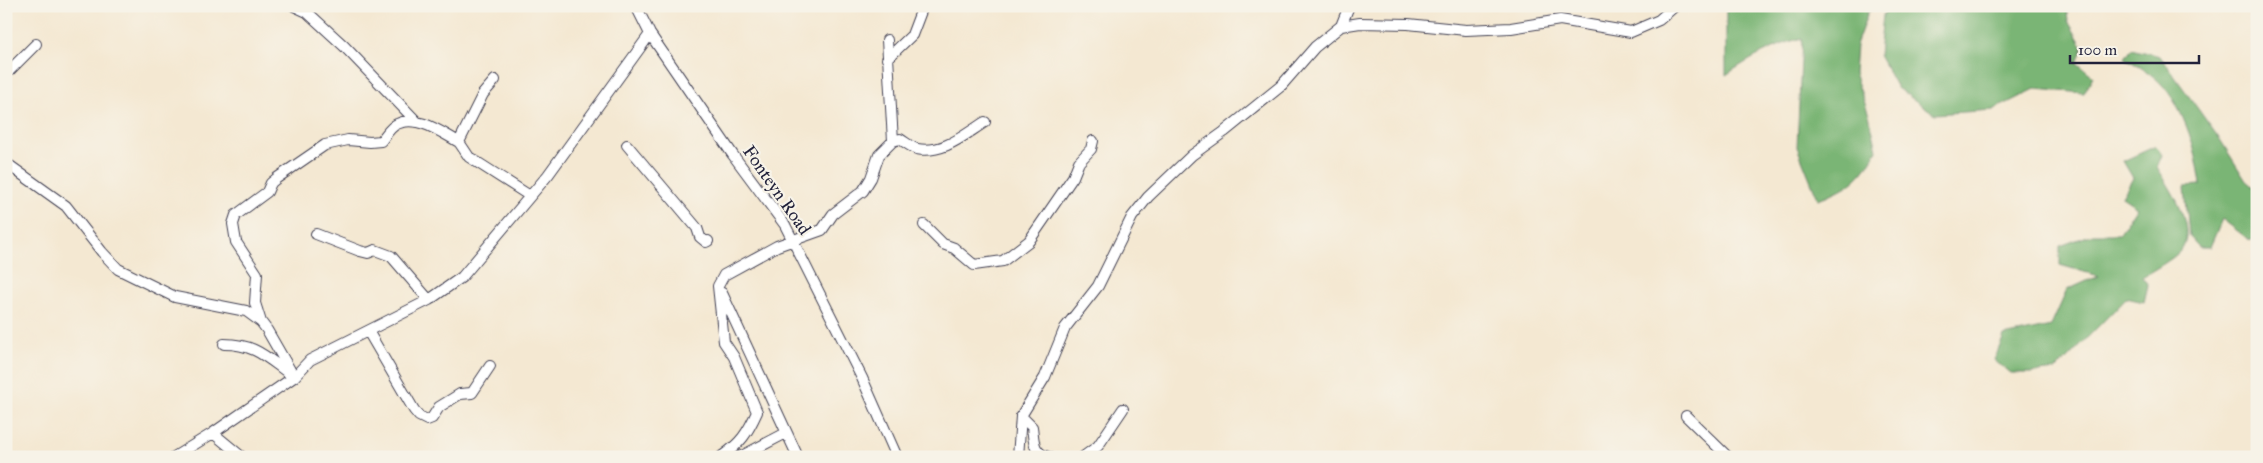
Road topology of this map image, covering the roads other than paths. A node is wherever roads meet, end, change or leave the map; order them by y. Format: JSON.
{"nodes":[{"id":1,"x":294,"y":6,"type":"edge"},
{"id":2,"x":636,"y":6,"type":"edge"},
{"id":3,"x":923,"y":6,"type":"edge"},
{"id":4,"x":1348,"y":6,"type":"edge"},
{"id":5,"x":1675,"y":6,"type":"edge"},
{"id":6,"x":1341,"y":26,"type":"junction"},
{"id":7,"x":650,"y":34,"type":"junction"},
{"id":8,"x":887,"y":40,"type":"dead end"},
{"id":9,"x":36,"y":44,"type":"dead end"},
{"id":10,"x":887,"y":59,"type":"junction"},
{"id":11,"x":6,"y":74,"type":"edge"},
{"id":12,"x":495,"y":80,"type":"dead end"},
{"id":13,"x":417,"y":122,"type":"junction"},
{"id":14,"x":985,"y":122,"type":"dead end"},
{"id":15,"x":893,"y":141,"type":"junction"},
{"id":16,"x":1093,"y":141,"type":"dead end"},
{"id":17,"x":459,"y":142,"type":"junction"},
{"id":18,"x":627,"y":145,"type":"dead end"},
{"id":19,"x":6,"y":163,"type":"edge"},
{"id":20,"x":530,"y":196,"type":"junction"},
{"id":21,"x":924,"y":225,"type":"dead end"},
{"id":22,"x":316,"y":234,"type":"dead end"},
{"id":23,"x":708,"y":241,"type":"dead end"},
{"id":24,"x":794,"y":241,"type":"junction"},
{"id":25,"x":718,"y":286,"type":"junction"},
{"id":26,"x":429,"y":300,"type":"junction"},
{"id":27,"x":262,"y":322,"type":"junction"},
{"id":28,"x":368,"y":331,"type":"junction"},
{"id":29,"x":224,"y":344,"type":"dead end"},
{"id":30,"x":490,"y":366,"type":"dead end"},
{"id":31,"x":294,"y":377,"type":"junction"},
{"id":32,"x":1123,"y":408,"type":"dead end"},
{"id":33,"x":1021,"y":416,"type":"junction"},
{"id":34,"x":1686,"y":416,"type":"dead end"},
{"id":35,"x":786,"y":433,"type":"junction"},
{"id":36,"x":213,"y":434,"type":"junction"},
{"id":37,"x":738,"y":453,"type":"edge"},
{"id":38,"x":174,"y":457,"type":"edge"},
{"id":39,"x":242,"y":457,"type":"edge"},
{"id":40,"x":722,"y":457,"type":"edge"},
{"id":41,"x":798,"y":457,"type":"edge"},
{"id":42,"x":897,"y":457,"type":"edge"},
{"id":43,"x":1018,"y":457,"type":"edge"},
{"id":44,"x":1049,"y":457,"type":"edge"},
{"id":45,"x":1083,"y":457,"type":"edge"},
{"id":46,"x":1728,"y":457,"type":"edge"}],
"edges":[{"from":1,"to":13,"type":"street"},
{"from":2,"to":7,"type":"street","name":"Fonteyn Road"},
{"from":3,"to":10,"type":"street"},
{"from":4,"to":6,"type":"street"},
{"from":5,"to":6,"type":"street"},
{"from":6,"to":33,"type":"street"},
{"from":7,"to":20,"type":"street"},
{"from":7,"to":24,"type":"street","name":"Fonteyn Road"},
{"from":8,"to":10,"type":"street"},
{"from":9,"to":11,"type":"street"},
{"from":10,"to":15,"type":"street"},
{"from":12,"to":17,"type":"street"},
{"from":13,"to":17,"type":"street"},
{"from":13,"to":27,"type":"street"},
{"from":14,"to":15,"type":"street"},
{"from":15,"to":24,"type":"street"},
{"from":16,"to":21,"type":"street"},
{"from":17,"to":20,"type":"street"},
{"from":18,"to":23,"type":"street"},
{"from":19,"to":27,"type":"street"},
{"from":20,"to":26,"type":"street"},
{"from":22,"to":26,"type":"street"},
{"from":24,"to":25,"type":"street"},
{"from":24,"to":42,"type":"street","name":"Fonteyn Road"},
{"from":25,"to":35,"type":"street"},
{"from":25,"to":37,"type":"street"},
{"from":26,"to":28,"type":"street"},
{"from":27,"to":31,"type":"street"},
{"from":28,"to":30,"type":"street"},
{"from":28,"to":31,"type":"street"},
{"from":29,"to":31,"type":"street"},
{"from":31,"to":36,"type":"street"},
{"from":32,"to":45,"type":"street"},
{"from":33,"to":43,"type":"street"},
{"from":33,"to":44,"type":"street"},
{"from":34,"to":46,"type":"street"},
{"from":35,"to":37,"type":"street"},
{"from":35,"to":41,"type":"street"},
{"from":36,"to":38,"type":"street"},
{"from":36,"to":39,"type":"street"},
{"from":37,"to":40,"type":"street"}]}
